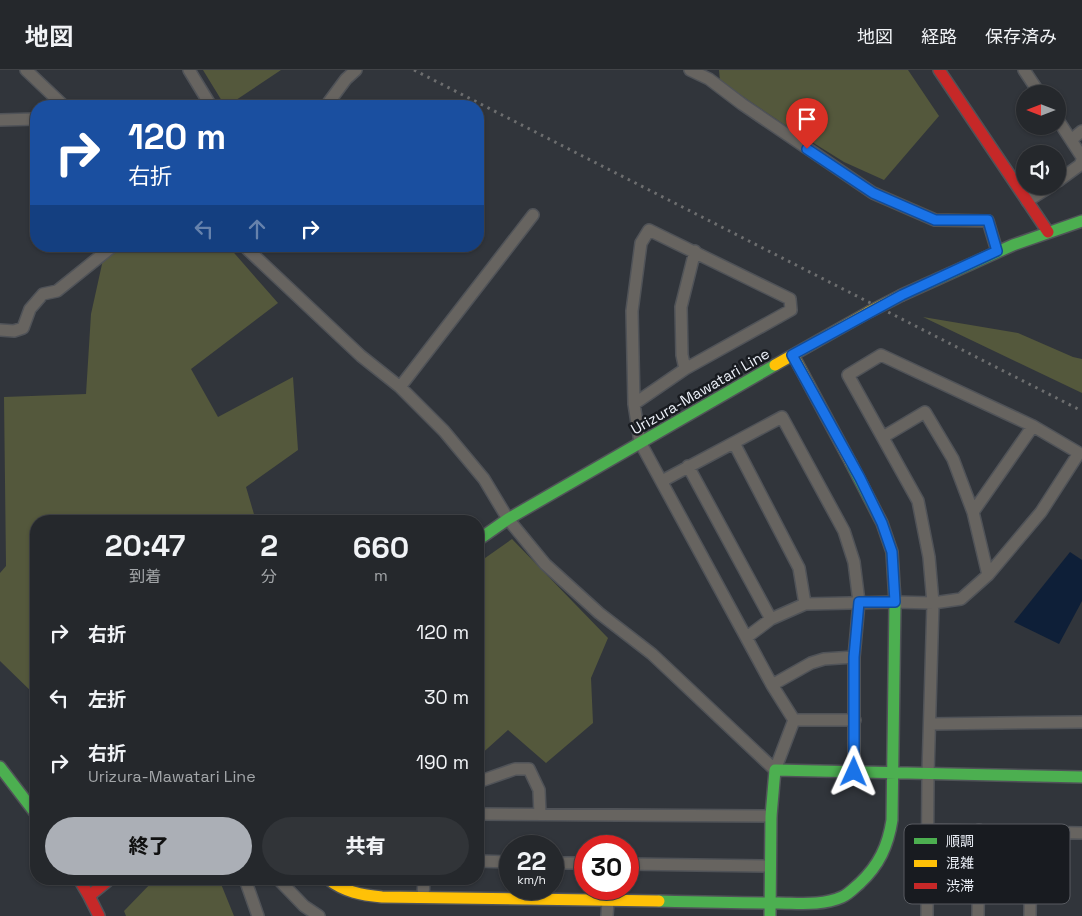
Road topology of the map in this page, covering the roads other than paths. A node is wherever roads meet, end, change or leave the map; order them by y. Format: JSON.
{"nodes":[{"id":1,"x":26,"y":70,"type":"edge"},
{"id":2,"x":189,"y":70,"type":"edge"},
{"id":3,"x":356,"y":70,"type":"edge"},
{"id":4,"x":690,"y":70,"type":"edge"},
{"id":5,"x":939,"y":70,"type":"edge"},
{"id":6,"x":1024,"y":70,"type":"edge"},
{"id":7,"x":1034,"y":85,"type":"edge"},
{"id":8,"x":58,"y":100,"type":"edge"},
{"id":9,"x":207,"y":100,"type":"edge"},
{"id":10,"x":331,"y":100,"type":"edge"},
{"id":11,"x":30,"y":119,"type":"edge"},
{"id":12,"x":0,"y":120,"type":"edge"},
{"id":13,"x":1082,"y":131,"type":"edge"},
{"id":14,"x":1066,"y":132,"type":"edge"},
{"id":15,"x":1071,"y":140,"type":"junction"},
{"id":16,"x":1082,"y":159,"type":"edge"},
{"id":17,"x":1066,"y":175,"type":"edge"},
{"id":18,"x":1037,"y":195,"type":"edge"},
{"id":19,"x":1028,"y":201,"type":"junction"},
{"id":20,"x":533,"y":216,"type":"dead end"},
{"id":21,"x":1082,"y":221,"type":"edge"},
{"id":22,"x":1048,"y":232,"type":"junction"},
{"id":23,"x":695,"y":251,"type":"junction"},
{"id":24,"x":997,"y":251,"type":"junction"},
{"id":25,"x":106,"y":252,"type":"edge"},
{"id":26,"x":250,"y":252,"type":"edge"},
{"id":27,"x":0,"y":330,"type":"edge"},
{"id":28,"x":792,"y":355,"type":"junction"},
{"id":29,"x":685,"y":369,"type":"junction"},
{"id":30,"x":400,"y":388,"type":"junction"},
{"id":31,"x":634,"y":404,"type":"junction"},
{"id":32,"x":1033,"y":426,"type":"junction"},
{"id":33,"x":883,"y":437,"type":"junction"},
{"id":34,"x":640,"y":442,"type":"junction"},
{"id":35,"x":734,"y":443,"type":"junction"},
{"id":36,"x":688,"y":466,"type":"junction"},
{"id":37,"x":662,"y":481,"type":"junction"},
{"id":38,"x":973,"y":512,"type":"junction"},
{"id":39,"x":508,"y":519,"type":"junction"},
{"id":40,"x":484,"y":536,"type":"edge"},
{"id":41,"x":988,"y":576,"type":"junction"},
{"id":42,"x":859,"y":602,"type":"junction"},
{"id":43,"x":895,"y":602,"type":"junction"},
{"id":44,"x":933,"y":603,"type":"junction"},
{"id":45,"x":805,"y":604,"type":"junction"},
{"id":46,"x":771,"y":620,"type":"junction"},
{"id":47,"x":747,"y":637,"type":"junction"},
{"id":48,"x":854,"y":657,"type":"junction"},
{"id":49,"x":772,"y":685,"type":"junction"},
{"id":50,"x":794,"y":720,"type":"junction"},
{"id":51,"x":855,"y":720,"type":"junction"},
{"id":52,"x":1082,"y":722,"type":"edge"},
{"id":53,"x":930,"y":724,"type":"junction"},
{"id":54,"x":0,"y":767,"type":"edge"},
{"id":55,"x":775,"y":770,"type":"junction"},
{"id":56,"x":854,"y":772,"type":"junction"},
{"id":57,"x":894,"y":772,"type":"junction"},
{"id":58,"x":928,"y":774,"type":"junction"},
{"id":59,"x":1082,"y":777,"type":"edge"},
{"id":60,"x":484,"y":780,"type":"edge"},
{"id":61,"x":30,"y":806,"type":"edge"},
{"id":62,"x":484,"y":814,"type":"edge"},
{"id":63,"x":540,"y":814,"type":"junction"},
{"id":64,"x":770,"y":816,"type":"junction"},
{"id":65,"x":928,"y":824,"type":"edge"},
{"id":66,"x":484,"y":861,"type":"edge"},
{"id":67,"x":499,"y":862,"type":"edge"},
{"id":68,"x":639,"y":864,"type":"edge"},
{"id":69,"x":770,"y":866,"type":"junction"},
{"id":70,"x":83,"y":885,"type":"edge"},
{"id":71,"x":103,"y":885,"type":"edge"},
{"id":72,"x":247,"y":885,"type":"edge"},
{"id":73,"x":284,"y":885,"type":"edge"},
{"id":74,"x":339,"y":885,"type":"edge"},
{"id":75,"x":424,"y":885,"type":"edge"},
{"id":76,"x":89,"y":896,"type":"junction"},
{"id":77,"x":423,"y":897,"type":"junction"},
{"id":78,"x":608,"y":901,"type":"junction"},
{"id":79,"x":770,"y":903,"type":"junction"},
{"id":80,"x":99,"y":916,"type":"edge"},
{"id":81,"x":258,"y":916,"type":"edge"},
{"id":82,"x":320,"y":916,"type":"edge"},
{"id":83,"x":607,"y":916,"type":"edge"},
{"id":84,"x":770,"y":916,"type":"edge"}],
"edges":[{"from":1,"to":8,"type":"street"},
{"from":2,"to":9,"type":"street"},
{"from":3,"to":10,"type":"street"},
{"from":4,"to":24,"type":"street"},
{"from":5,"to":19,"type":"street"},
{"from":6,"to":7,"type":"street"},
{"from":11,"to":12,"type":"street"},
{"from":13,"to":15,"type":"street"},
{"from":14,"to":15,"type":"street"},
{"from":15,"to":16,"type":"street"},
{"from":16,"to":17,"type":"street"},
{"from":18,"to":19,"type":"street"},
{"from":19,"to":22,"type":"street"},
{"from":20,"to":30,"type":"street"},
{"from":21,"to":22,"type":"street","name":"Urizura-Mawatari Line"},
{"from":22,"to":24,"type":"street","name":"Urizura-Mawatari Line"},
{"from":23,"to":29,"type":"street"},
{"from":23,"to":29,"type":"street"},
{"from":23,"to":31,"type":"street"},
{"from":24,"to":28,"type":"street","name":"Urizura-Mawatari Line","bridge":true},
{"from":25,"to":27,"type":"street"},
{"from":26,"to":30,"type":"street"},
{"from":28,"to":34,"type":"street","name":"Urizura-Mawatari Line"},
{"from":28,"to":43,"type":"street"},
{"from":29,"to":31,"type":"street"},
{"from":30,"to":39,"type":"street"},
{"from":31,"to":34,"type":"street"},
{"from":32,"to":33,"type":"street"},
{"from":32,"to":38,"type":"street"},
{"from":32,"to":41,"type":"street"},
{"from":33,"to":38,"type":"street"},
{"from":33,"to":44,"type":"street"},
{"from":34,"to":37,"type":"street"},
{"from":34,"to":39,"type":"street","name":"Urizura-Mawatari Line"},
{"from":35,"to":36,"type":"street"},
{"from":35,"to":42,"type":"street"},
{"from":35,"to":45,"type":"street"},
{"from":36,"to":37,"type":"street"},
{"from":36,"to":46,"type":"street"},
{"from":37,"to":47,"type":"street"},
{"from":38,"to":41,"type":"street"},
{"from":39,"to":40,"type":"street","name":"Urizura-Mawatari Line"},
{"from":39,"to":55,"type":"street"},
{"from":41,"to":44,"type":"street"},
{"from":42,"to":43,"type":"street"},
{"from":42,"to":45,"type":"street"},
{"from":42,"to":48,"type":"street"},
{"from":43,"to":44,"type":"street"},
{"from":43,"to":57,"type":"street"},
{"from":44,"to":53,"type":"street"},
{"from":45,"to":46,"type":"street"},
{"from":46,"to":47,"type":"street"},
{"from":47,"to":49,"type":"street"},
{"from":48,"to":49,"type":"street"},
{"from":48,"to":51,"type":"street"},
{"from":49,"to":50,"type":"street"},
{"from":50,"to":51,"type":"street"},
{"from":50,"to":55,"type":"street"},
{"from":51,"to":56,"type":"street"},
{"from":52,"to":53,"type":"street"},
{"from":53,"to":58,"type":"street"},
{"from":54,"to":61,"type":"street"},
{"from":55,"to":56,"type":"street"},
{"from":55,"to":64,"type":"street"},
{"from":56,"to":57,"type":"street"},
{"from":57,"to":58,"type":"street"},
{"from":57,"to":79,"type":"street"},
{"from":58,"to":59,"type":"street"},
{"from":58,"to":65,"type":"street"},
{"from":60,"to":63,"type":"street"},
{"from":62,"to":63,"type":"street"},
{"from":63,"to":64,"type":"street"},
{"from":64,"to":69,"type":"street"},
{"from":66,"to":67,"type":"street"},
{"from":68,"to":69,"type":"street"},
{"from":69,"to":79,"type":"street"},
{"from":70,"to":76,"type":"street"},
{"from":71,"to":76,"type":"street"},
{"from":72,"to":81,"type":"street"},
{"from":73,"to":82,"type":"street"},
{"from":74,"to":77,"type":"street"},
{"from":75,"to":77,"type":"street"},
{"from":76,"to":80,"type":"street"},
{"from":77,"to":78,"type":"street"},
{"from":78,"to":79,"type":"street"},
{"from":78,"to":83,"type":"street"},
{"from":79,"to":84,"type":"street"}]}
